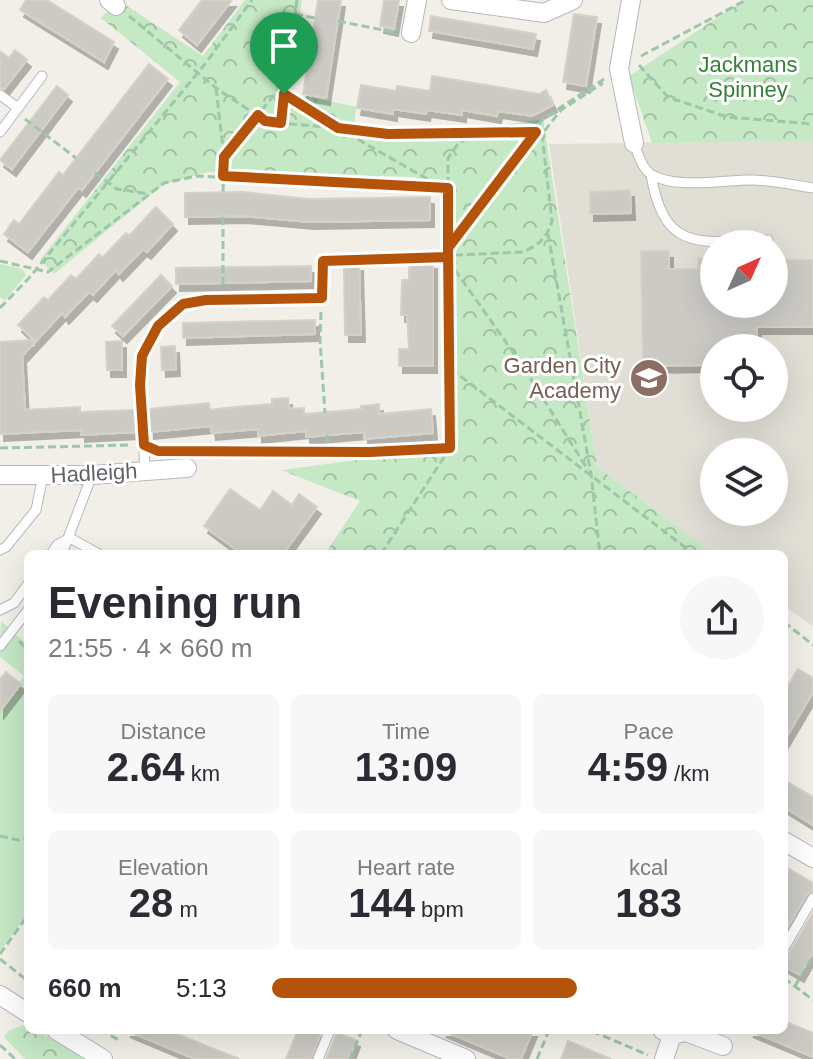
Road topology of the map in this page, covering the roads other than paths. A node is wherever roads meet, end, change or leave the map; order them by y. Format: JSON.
{"nodes":[{"id":1,"x":417,"y":0,"type":"edge"},
{"id":2,"x":451,"y":0,"type":"edge"},
{"id":3,"x":573,"y":0,"type":"edge"},
{"id":4,"x":631,"y":0,"type":"edge"},
{"id":5,"x":411,"y":33,"type":"road end"},
{"id":6,"x":42,"y":76,"type":"dead end"},
{"id":7,"x":0,"y":95,"type":"edge"},
{"id":8,"x":17,"y":110,"type":"junction"},
{"id":9,"x":0,"y":132,"type":"edge"},
{"id":10,"x":634,"y":143,"type":"joint"},
{"id":11,"x":651,"y":175,"type":"junction"},
{"id":12,"x":813,"y":188,"type":"edge"},
{"id":13,"x":700,"y":241,"type":"edge"},
{"id":14,"x":322,"y":298,"type":"road end"},
{"id":15,"x":188,"y":459,"type":"road end"},
{"id":16,"x":145,"y":470,"type":"junction"},
{"id":17,"x":0,"y":475,"type":"edge"},
{"id":18,"x":43,"y":475,"type":"junction"},
{"id":19,"x":92,"y":475,"type":"junction"},
{"id":20,"x":70,"y":538,"type":"junction"},
{"id":21,"x":0,"y":550,"type":"edge"},
{"id":22,"x":54,"y":550,"type":"edge"},
{"id":23,"x":64,"y":550,"type":"edge"},
{"id":24,"x":92,"y":550,"type":"edge"},
{"id":25,"x":24,"y":589,"type":"edge"},
{"id":26,"x":0,"y":610,"type":"edge"},
{"id":27,"x":24,"y":615,"type":"edge"},
{"id":28,"x":0,"y":646,"type":"edge"},
{"id":29,"x":788,"y":843,"type":"edge"},
{"id":30,"x":813,"y":858,"type":"edge"},
{"id":31,"x":813,"y":898,"type":"edge"},
{"id":32,"x":788,"y":941,"type":"edge"},
{"id":33,"x":3,"y":1004,"type":"edge"},
{"id":34,"x":24,"y":1012,"type":"edge"},
{"id":35,"x":62,"y":1034,"type":"edge"},
{"id":36,"x":328,"y":1034,"type":"edge"},
{"id":37,"x":407,"y":1034,"type":"edge"},
{"id":38,"x":667,"y":1034,"type":"edge"},
{"id":39,"x":691,"y":1034,"type":"edge"},
{"id":40,"x":723,"y":1046,"type":"dead end"},
{"id":41,"x":103,"y":1059,"type":"edge"},
{"id":42,"x":318,"y":1059,"type":"edge"},
{"id":43,"x":466,"y":1059,"type":"edge"},
{"id":44,"x":664,"y":1059,"type":"edge"}],
"edges":[{"from":1,"to":5,"type":"street"},
{"from":2,"to":3,"type":"street"},
{"from":4,"to":10,"type":"street"},
{"from":6,"to":8,"type":"lane"},
{"from":7,"to":8,"type":"lane"},
{"from":8,"to":9,"type":"lane"},
{"from":10,"to":11,"type":"lane"},
{"from":11,"to":12,"type":"lane"},
{"from":11,"to":13,"type":"lane"},
{"from":14,"to":16,"type":"lane"},
{"from":15,"to":16,"type":"street","name":"Hadleigh"},
{"from":16,"to":19,"type":"street","name":"Hadleigh"},
{"from":17,"to":18,"type":"street","name":"Hadleigh"},
{"from":18,"to":19,"type":"street","name":"Hadleigh"},
{"from":18,"to":21,"type":"lane"},
{"from":19,"to":20,"type":"lane"},
{"from":20,"to":22,"type":"lane"},
{"from":20,"to":23,"type":"lane"},
{"from":20,"to":24,"type":"lane"},
{"from":25,"to":26,"type":"lane"},
{"from":27,"to":28,"type":"lane"},
{"from":29,"to":30,"type":"street"},
{"from":31,"to":32,"type":"lane"},
{"from":33,"to":34,"type":"street"},
{"from":35,"to":41,"type":"street"},
{"from":36,"to":42,"type":"lane"},
{"from":37,"to":43,"type":"street"},
{"from":38,"to":44,"type":"street"},
{"from":39,"to":40,"type":"street"}]}
